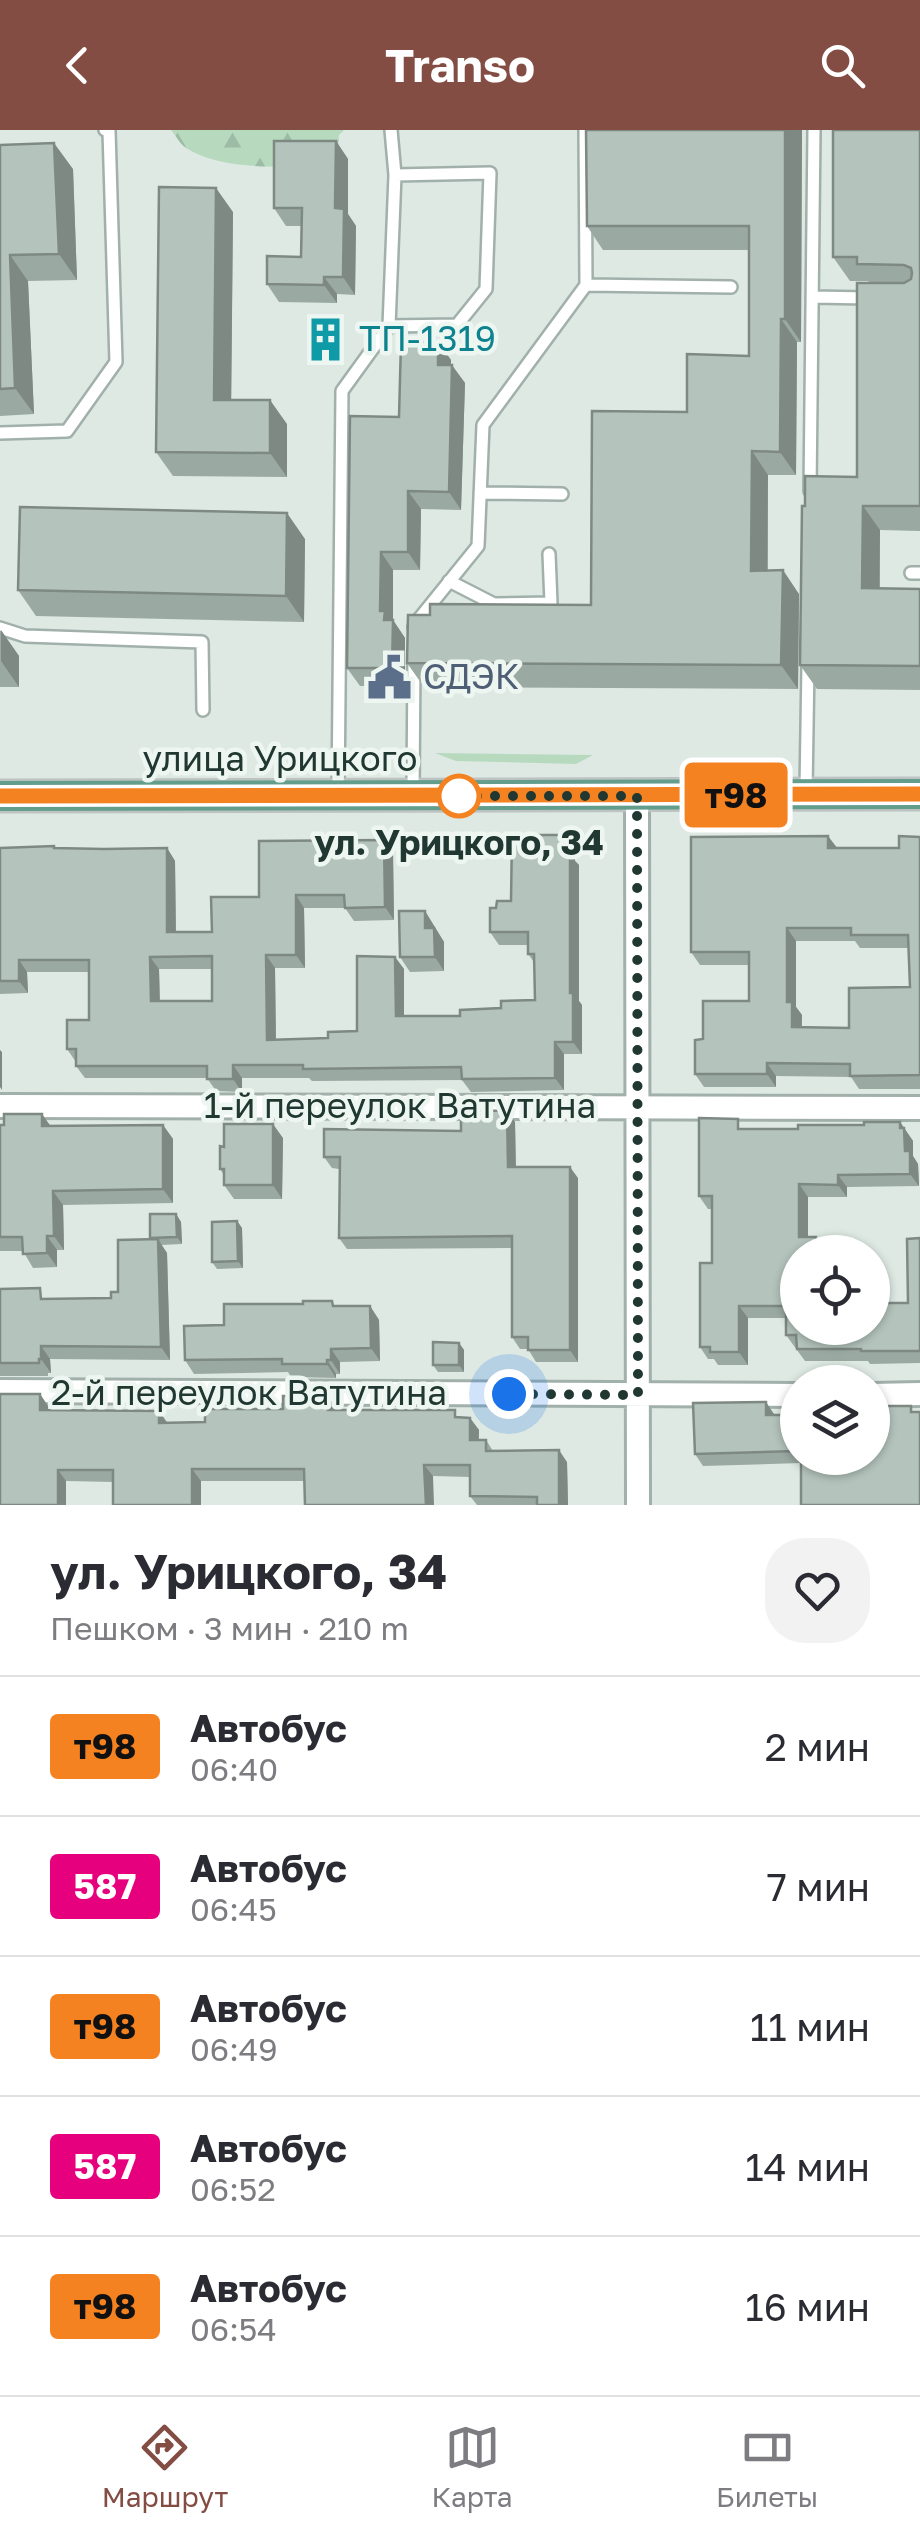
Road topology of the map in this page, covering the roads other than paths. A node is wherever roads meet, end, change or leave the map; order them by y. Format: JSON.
{"nodes":[{"id":1,"x":106,"y":130,"type":"edge"},
{"id":2,"x":391,"y":130,"type":"edge"},
{"id":3,"x":584,"y":130,"type":"edge"},
{"id":4,"x":814,"y":130,"type":"edge"},
{"id":5,"x":395,"y":175,"type":"junction"},
{"id":6,"x":586,"y":285,"type":"junction"},
{"id":7,"x":731,"y":287,"type":"dead end"},
{"id":8,"x":812,"y":298,"type":"junction"},
{"id":9,"x":884,"y":298,"type":"edge"},
{"id":10,"x":389,"y":326,"type":"junction"},
{"id":11,"x":0,"y":434,"type":"edge"},
{"id":12,"x":480,"y":493,"type":"junction"},
{"id":13,"x":562,"y":494,"type":"dead end"},
{"id":14,"x":810,"y":511,"type":"edge"},
{"id":15,"x":549,"y":554,"type":"dead end"},
{"id":16,"x":450,"y":581,"type":"junction"},
{"id":17,"x":0,"y":628,"type":"edge"},
{"id":18,"x":808,"y":648,"type":"edge"},
{"id":19,"x":203,"y":710,"type":"dead end"},
{"id":20,"x":806,"y":794,"type":"junction"},
{"id":21,"x":920,"y":794,"type":"edge"},
{"id":22,"x":0,"y":796,"type":"edge"},
{"id":23,"x":338,"y":796,"type":"junction"},
{"id":24,"x":413,"y":796,"type":"junction"},
{"id":25,"x":637,"y":796,"type":"junction"},
{"id":26,"x":0,"y":1106,"type":"edge"},
{"id":27,"x":637,"y":1107,"type":"junction"},
{"id":28,"x":920,"y":1108,"type":"edge"},
{"id":29,"x":0,"y":1391,"type":"edge"},
{"id":30,"x":890,"y":1394,"type":"edge"},
{"id":31,"x":920,"y":1394,"type":"edge"},
{"id":32,"x":638,"y":1395,"type":"junction"},
{"id":33,"x":780,"y":1395,"type":"edge"},
{"id":34,"x":638,"y":1505,"type":"edge"}],
"edges":[{"from":1,"to":11,"type":"lane"},
{"from":2,"to":5,"type":"lane"},
{"from":3,"to":6,"type":"lane"},
{"from":4,"to":8,"type":"lane"},
{"from":5,"to":10,"type":"lane"},
{"from":5,"to":10,"type":"lane"},
{"from":6,"to":7,"type":"lane"},
{"from":6,"to":12,"type":"lane"},
{"from":8,"to":9,"type":"lane"},
{"from":8,"to":14,"type":"lane"},
{"from":10,"to":23,"type":"lane"},
{"from":12,"to":13,"type":"lane"},
{"from":12,"to":16,"type":"lane"},
{"from":15,"to":16,"type":"lane"},
{"from":16,"to":24,"type":"lane"},
{"from":17,"to":19,"type":"lane"},
{"from":18,"to":20,"type":"lane"},
{"from":20,"to":21,"type":"main road","name":"улица Урицкого"},
{"from":20,"to":25,"type":"main road","name":"улица Урицкого"},
{"from":22,"to":23,"type":"main road","name":"улица Урицкого"},
{"from":23,"to":24,"type":"main road","name":"улица Урицкого"},
{"from":24,"to":25,"type":"main road","name":"улица Урицкого"},
{"from":25,"to":27,"type":"street"},
{"from":26,"to":27,"type":"street","name":"1-й переулок Ватутина"},
{"from":27,"to":28,"type":"street","name":"1-й переулок Ватутина"},
{"from":27,"to":32,"type":"street"},
{"from":29,"to":32,"type":"street","name":"2-й переулок Ватутина"},
{"from":30,"to":31,"type":"street"},
{"from":32,"to":33,"type":"street","name":"2-й переулок Ватутина"},
{"from":32,"to":34,"type":"street"}]}
